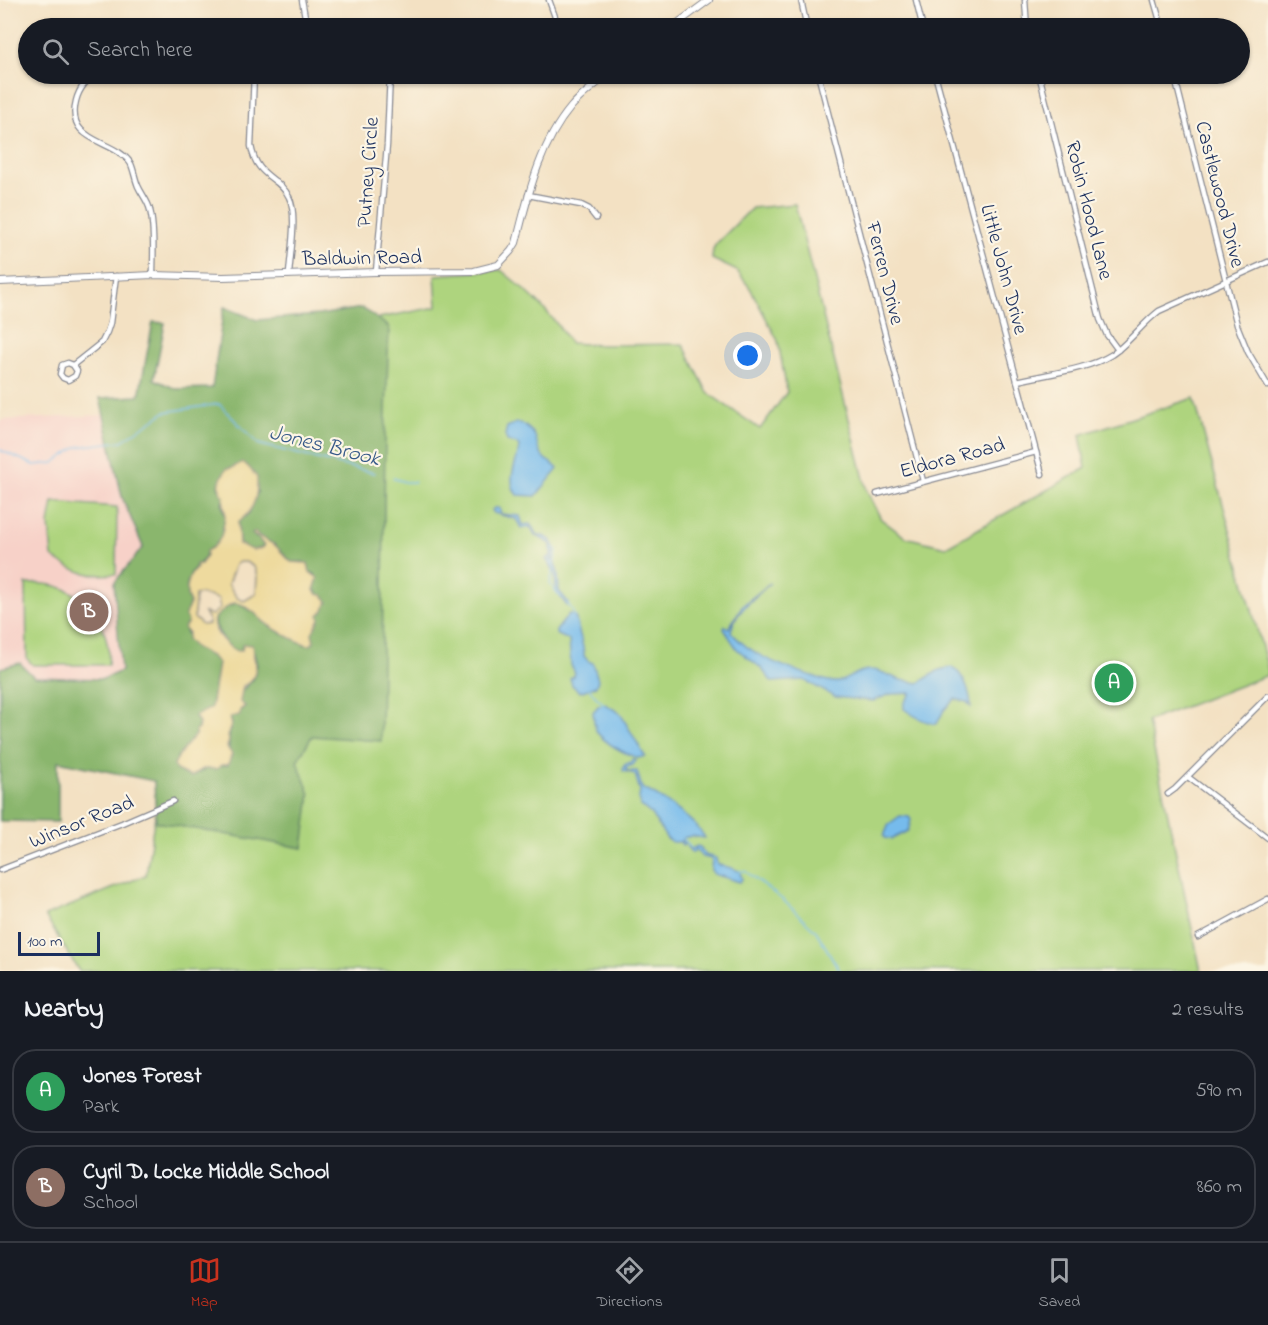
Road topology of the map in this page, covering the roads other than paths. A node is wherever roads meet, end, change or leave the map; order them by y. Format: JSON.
{"nodes":[{"id":1,"x":302,"y":0,"type":"edge"},
{"id":2,"x":549,"y":0,"type":"edge"},
{"id":3,"x":709,"y":0,"type":"edge"},
{"id":4,"x":801,"y":0,"type":"edge"},
{"id":5,"x":916,"y":0,"type":"edge"},
{"id":6,"x":1025,"y":0,"type":"edge"},
{"id":7,"x":1154,"y":0,"type":"edge"},
{"id":8,"x":305,"y":18,"type":"edge"},
{"id":9,"x":555,"y":18,"type":"edge"},
{"id":10,"x":685,"y":18,"type":"edge"},
{"id":11,"x":805,"y":18,"type":"edge"},
{"id":12,"x":920,"y":18,"type":"edge"},
{"id":13,"x":1026,"y":18,"type":"edge"},
{"id":14,"x":1159,"y":18,"type":"edge"},
{"id":15,"x":84,"y":84,"type":"edge"},
{"id":16,"x":254,"y":84,"type":"edge"},
{"id":17,"x":390,"y":84,"type":"edge"},
{"id":18,"x":595,"y":84,"type":"edge"},
{"id":19,"x":821,"y":84,"type":"edge"},
{"id":20,"x":938,"y":84,"type":"edge"},
{"id":21,"x":1041,"y":84,"type":"edge"},
{"id":22,"x":1176,"y":84,"type":"edge"},
{"id":23,"x":528,"y":195,"type":"junction"},
{"id":24,"x":596,"y":218,"type":"dead end"},
{"id":25,"x":1268,"y":262,"type":"edge"},
{"id":26,"x":376,"y":272,"type":"junction"},
{"id":27,"x":153,"y":275,"type":"junction"},
{"id":28,"x":289,"y":275,"type":"junction"},
{"id":29,"x":116,"y":276,"type":"junction"},
{"id":30,"x":0,"y":282,"type":"edge"},
{"id":31,"x":1226,"y":282,"type":"junction"},
{"id":32,"x":1118,"y":350,"type":"junction"},
{"id":33,"x":73,"y":364,"type":"dead end"},
{"id":34,"x":1017,"y":381,"type":"junction"},
{"id":35,"x":1268,"y":386,"type":"edge"},
{"id":36,"x":1036,"y":452,"type":"junction"},
{"id":37,"x":1042,"y":474,"type":"dead end"},
{"id":38,"x":922,"y":481,"type":"junction"},
{"id":39,"x":877,"y":494,"type":"dead end"},
{"id":40,"x":1268,"y":696,"type":"edge"},
{"id":41,"x":1188,"y":777,"type":"junction"},
{"id":42,"x":1168,"y":794,"type":"dead end"},
{"id":43,"x":173,"y":801,"type":"dead end"},
{"id":44,"x":1268,"y":838,"type":"edge"},
{"id":45,"x":0,"y":870,"type":"edge"},
{"id":46,"x":1268,"y":899,"type":"edge"},
{"id":47,"x":1198,"y":937,"type":"dead end"}],
"edges":[{"from":1,"to":8,"type":"street"},
{"from":2,"to":9,"type":"street"},
{"from":3,"to":10,"type":"street"},
{"from":4,"to":11,"type":"street"},
{"from":5,"to":12,"type":"street"},
{"from":6,"to":13,"type":"street"},
{"from":7,"to":14,"type":"street"},
{"from":15,"to":27,"type":"street"},
{"from":16,"to":28,"type":"street"},
{"from":17,"to":26,"type":"street","name":"Putney Circle"},
{"from":18,"to":23,"type":"street","name":"Baldwin Road"},
{"from":19,"to":38,"type":"street","name":"Ferren Drive"},
{"from":20,"to":34,"type":"street","name":"Little John Drive"},
{"from":21,"to":32,"type":"street","name":"Robin Hood Lane"},
{"from":22,"to":31,"type":"street","name":"Castlewood Drive"},
{"from":23,"to":24,"type":"street"},
{"from":23,"to":26,"type":"street","name":"Baldwin Road"},
{"from":25,"to":31,"type":"street"},
{"from":26,"to":28,"type":"street","name":"Baldwin Road"},
{"from":27,"to":28,"type":"street","name":"Baldwin Road"},
{"from":27,"to":29,"type":"street","name":"Baldwin Road"},
{"from":29,"to":30,"type":"street","name":"Baldwin Road"},
{"from":29,"to":33,"type":"street"},
{"from":31,"to":32,"type":"street"},
{"from":31,"to":35,"type":"street","name":"Castlewood Drive"},
{"from":32,"to":34,"type":"street"},
{"from":34,"to":36,"type":"street","name":"Little John Drive"},
{"from":36,"to":37,"type":"street","name":"Little John Drive"},
{"from":36,"to":38,"type":"street","name":"Eldora Road"},
{"from":38,"to":39,"type":"street","name":"Eldora Road"},
{"from":40,"to":41,"type":"street"},
{"from":41,"to":42,"type":"street"},
{"from":41,"to":44,"type":"street"},
{"from":43,"to":45,"type":"street","name":"Winsor Road"},
{"from":46,"to":47,"type":"street"}]}
